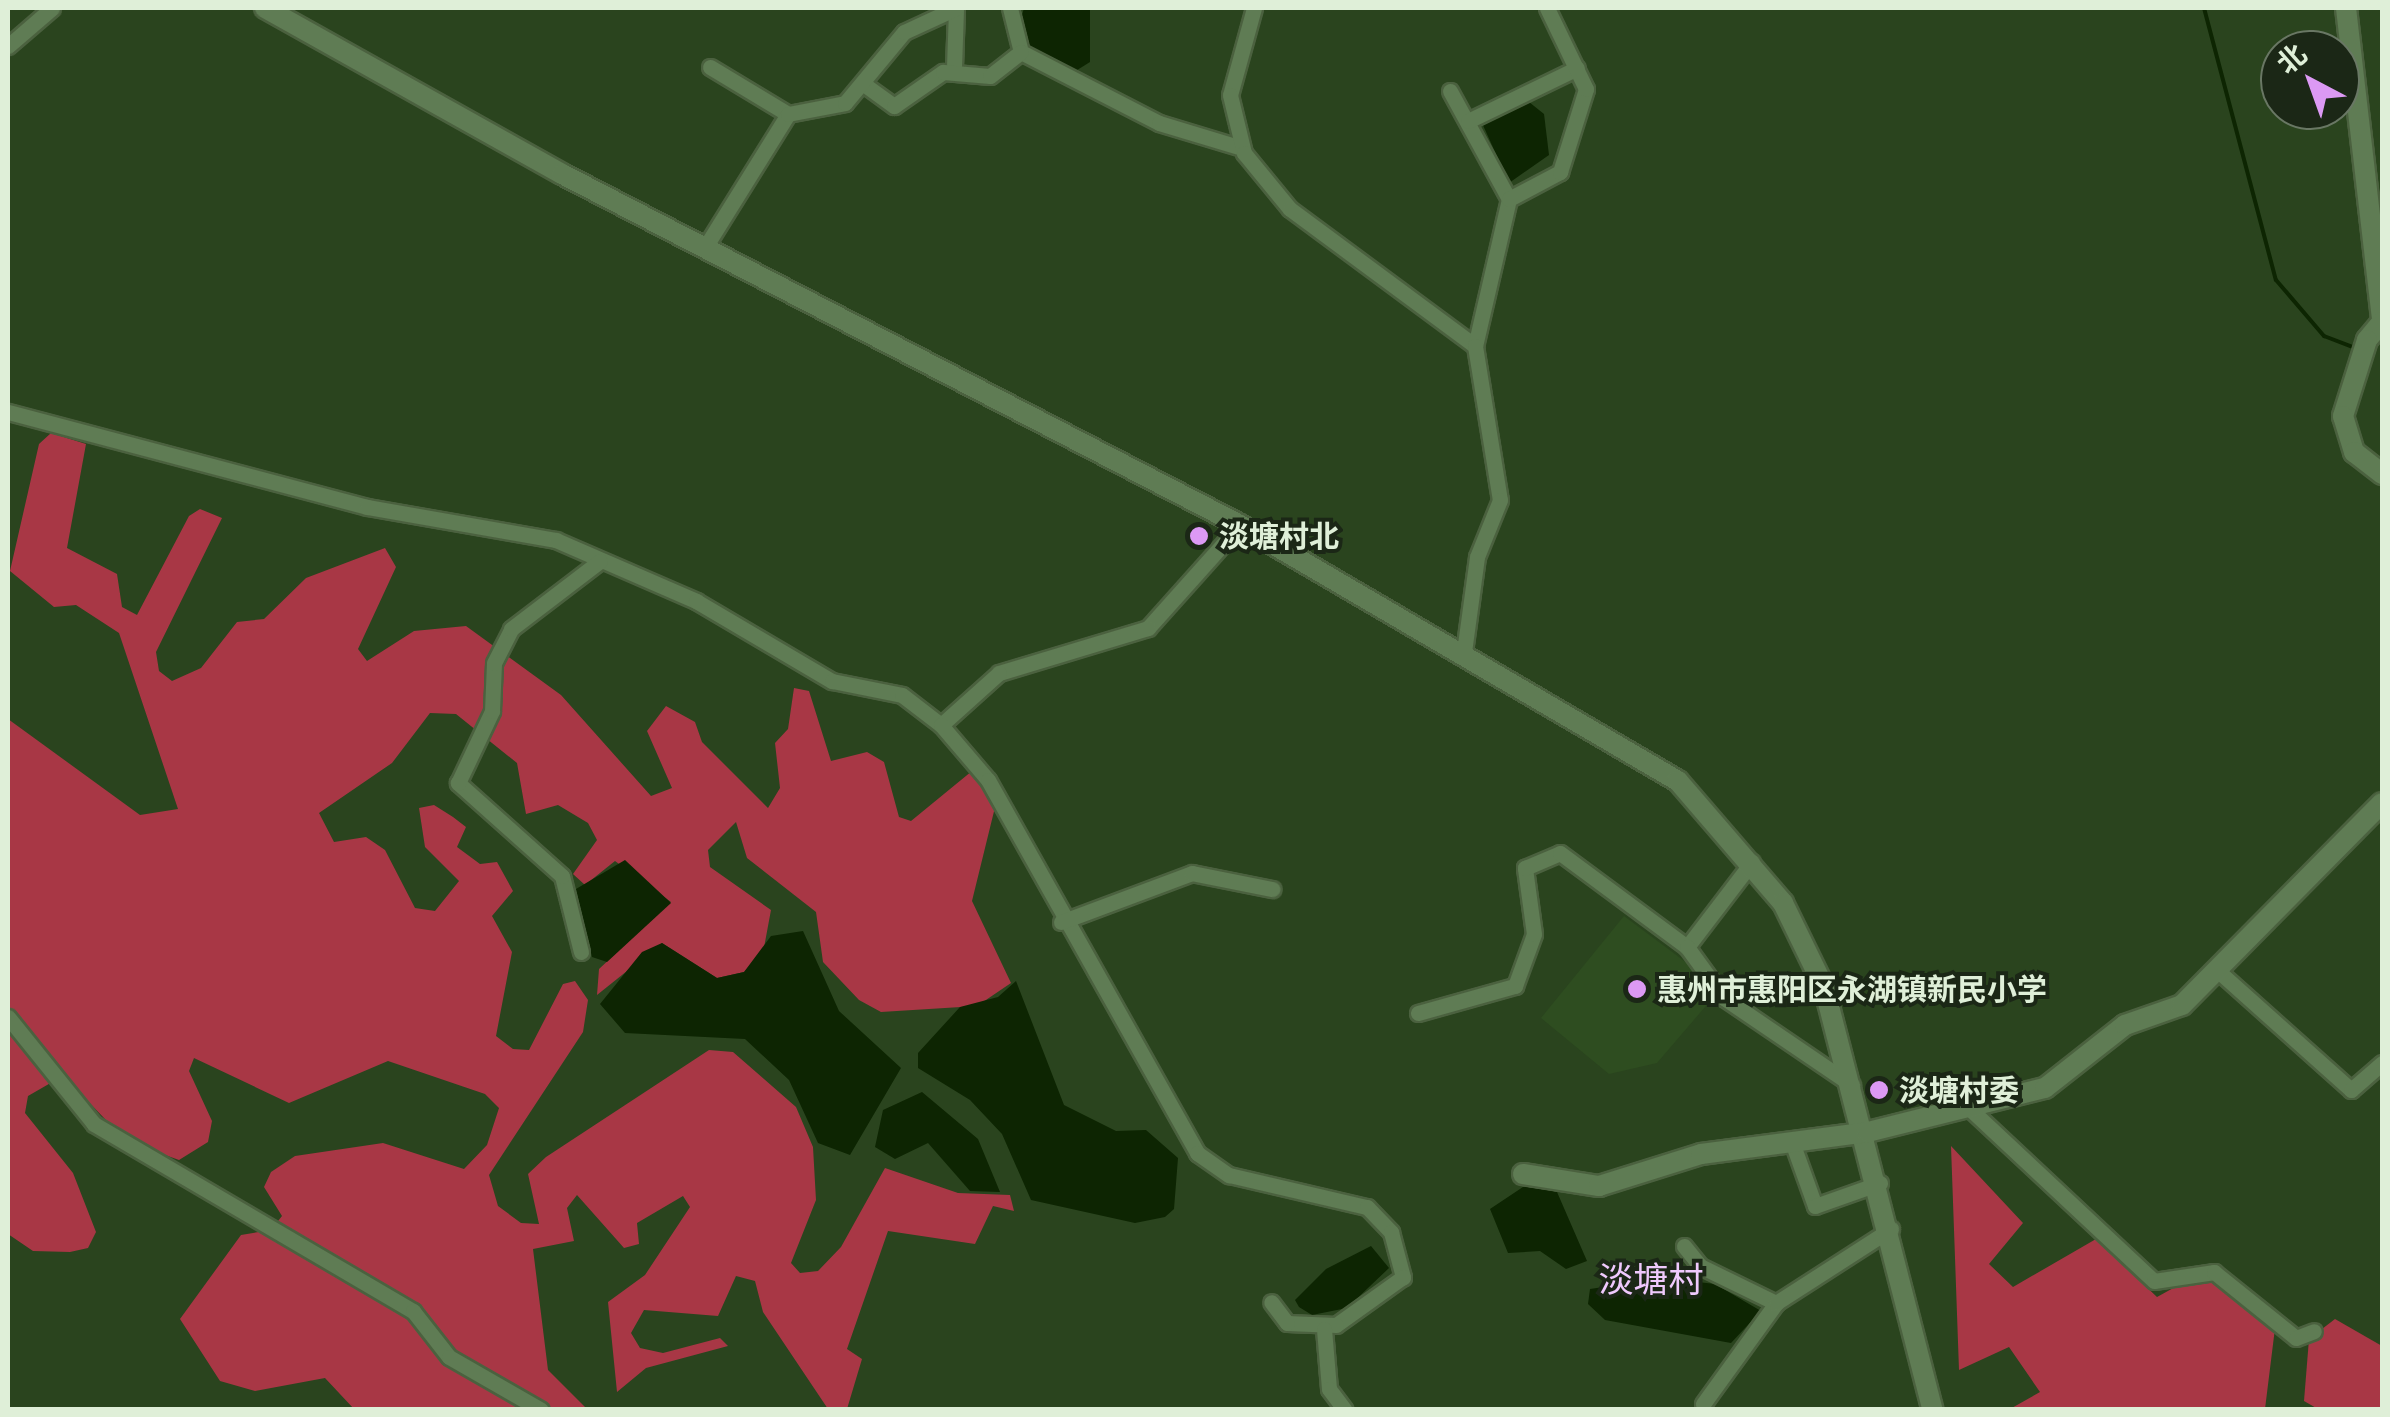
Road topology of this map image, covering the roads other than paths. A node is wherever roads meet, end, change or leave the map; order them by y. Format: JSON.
{"nodes":[{"id":1,"x":52,"y":8,"type":"edge"},
{"id":2,"x":266,"y":8,"type":"edge"},
{"id":3,"x":1010,"y":8,"type":"edge"},
{"id":4,"x":1254,"y":8,"type":"edge"},
{"id":5,"x":1546,"y":8,"type":"edge"},
{"id":6,"x":2346,"y":8,"type":"edge"},
{"id":7,"x":956,"y":9,"type":"edge"},
{"id":8,"x":8,"y":46,"type":"edge"},
{"id":9,"x":1020,"y":52,"type":"junction"},
{"id":10,"x":710,"y":67,"type":"dead end"},
{"id":11,"x":954,"y":67,"type":"junction"},
{"id":12,"x":1576,"y":68,"type":"junction"},
{"id":13,"x":866,"y":86,"type":"junction"},
{"id":14,"x":1450,"y":91,"type":"dead end"},
{"id":15,"x":788,"y":114,"type":"junction"},
{"id":16,"x":1468,"y":121,"type":"junction"},
{"id":17,"x":1242,"y":148,"type":"junction"},
{"id":18,"x":1509,"y":199,"type":"junction"},
{"id":19,"x":704,"y":249,"type":"junction"},
{"id":20,"x":2382,"y":319,"type":"edge"},
{"id":21,"x":1475,"y":346,"type":"junction"},
{"id":22,"x":8,"y":412,"type":"edge"},
{"id":23,"x":2382,"y":474,"type":"edge"},
{"id":24,"x":1240,"y":526,"type":"junction"},
{"id":25,"x":600,"y":562,"type":"junction"},
{"id":26,"x":1464,"y":652,"type":"junction"},
{"id":27,"x":940,"y":725,"type":"junction"},
{"id":28,"x":2382,"y":803,"type":"edge"},
{"id":29,"x":1752,"y":862,"type":"junction"},
{"id":30,"x":1272,"y":888,"type":"dead end"},
{"id":31,"x":1061,"y":922,"type":"junction"},
{"id":32,"x":1687,"y":947,"type":"junction"},
{"id":33,"x":581,"y":952,"type":"dead end"},
{"id":34,"x":2216,"y":970,"type":"junction"},
{"id":35,"x":1418,"y":1013,"type":"dead end"},
{"id":36,"x":8,"y":1017,"type":"edge"},
{"id":37,"x":2382,"y":1063,"type":"edge"},
{"id":38,"x":1854,"y":1087,"type":"junction"},
{"id":39,"x":1969,"y":1108,"type":"junction"},
{"id":40,"x":1868,"y":1132,"type":"junction"},
{"id":41,"x":1792,"y":1142,"type":"junction"},
{"id":42,"x":1523,"y":1174,"type":"dead end"},
{"id":43,"x":1880,"y":1183,"type":"junction"},
{"id":44,"x":1890,"y":1228,"type":"junction"},
{"id":45,"x":1684,"y":1246,"type":"dead end"},
{"id":46,"x":1270,"y":1302,"type":"dead end"},
{"id":47,"x":1776,"y":1302,"type":"junction"},
{"id":48,"x":1324,"y":1328,"type":"junction"},
{"id":49,"x":2314,"y":1331,"type":"dead end"},
{"id":50,"x":1703,"y":1404,"type":"dead end"},
{"id":51,"x":541,"y":1410,"type":"edge"},
{"id":52,"x":1345,"y":1410,"type":"edge"},
{"id":53,"x":1933,"y":1410,"type":"edge"}],
"edges":[{"from":1,"to":8,"type":"street"},
{"from":2,"to":19,"type":"main road"},
{"from":3,"to":9,"type":"street"},
{"from":4,"to":17,"type":"street"},
{"from":5,"to":12,"type":"street"},
{"from":6,"to":20,"type":"main road"},
{"from":7,"to":11,"type":"street"},
{"from":7,"to":13,"type":"street"},
{"from":9,"to":11,"type":"street"},
{"from":9,"to":17,"type":"street"},
{"from":10,"to":15,"type":"street"},
{"from":11,"to":13,"type":"street"},
{"from":12,"to":16,"type":"street"},
{"from":12,"to":18,"type":"street"},
{"from":13,"to":15,"type":"street"},
{"from":14,"to":16,"type":"street"},
{"from":15,"to":19,"type":"street"},
{"from":16,"to":18,"type":"street"},
{"from":17,"to":21,"type":"street"},
{"from":18,"to":21,"type":"street"},
{"from":19,"to":24,"type":"main road"},
{"from":20,"to":23,"type":"main road"},
{"from":21,"to":26,"type":"street"},
{"from":22,"to":25,"type":"street"},
{"from":24,"to":26,"type":"main road"},
{"from":24,"to":27,"type":"street"},
{"from":25,"to":27,"type":"street"},
{"from":25,"to":33,"type":"street"},
{"from":26,"to":29,"type":"main road"},
{"from":27,"to":31,"type":"street"},
{"from":28,"to":34,"type":"main road"},
{"from":29,"to":32,"type":"street"},
{"from":29,"to":38,"type":"main road"},
{"from":30,"to":31,"type":"street"},
{"from":31,"to":48,"type":"street"},
{"from":32,"to":35,"type":"street"},
{"from":32,"to":38,"type":"street"},
{"from":34,"to":37,"type":"street"},
{"from":34,"to":39,"type":"main road"},
{"from":36,"to":51,"type":"street"},
{"from":38,"to":40,"type":"main road"},
{"from":39,"to":40,"type":"main road"},
{"from":39,"to":49,"type":"street"},
{"from":40,"to":41,"type":"main road"},
{"from":40,"to":43,"type":"main road"},
{"from":41,"to":42,"type":"main road"},
{"from":41,"to":43,"type":"street"},
{"from":43,"to":44,"type":"main road"},
{"from":44,"to":47,"type":"street"},
{"from":44,"to":53,"type":"main road"},
{"from":45,"to":47,"type":"street"},
{"from":46,"to":48,"type":"street"},
{"from":47,"to":50,"type":"street"},
{"from":48,"to":52,"type":"street"}]}
